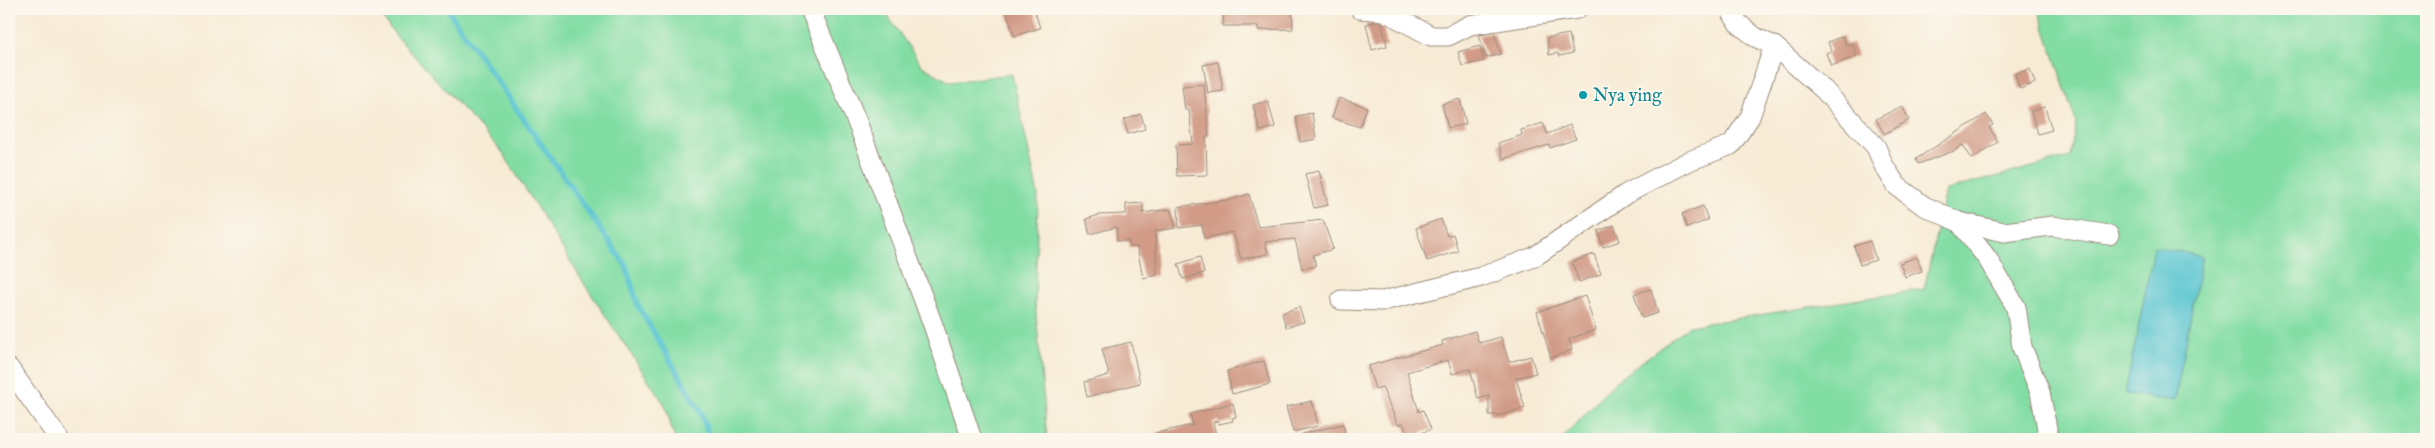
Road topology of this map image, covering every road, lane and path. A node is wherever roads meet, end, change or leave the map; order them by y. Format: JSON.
{"nodes":[{"id":1,"x":810,"y":9,"type":"edge"},
{"id":2,"x":1360,"y":9,"type":"edge"},
{"id":3,"x":1577,"y":9,"type":"edge"},
{"id":4,"x":1730,"y":9,"type":"edge"},
{"id":5,"x":1387,"y":10,"type":"edge"},
{"id":6,"x":1774,"y":46,"type":"junction"},
{"id":7,"x":1959,"y":222,"type":"junction"},
{"id":8,"x":2109,"y":235,"type":"dead end"},
{"id":9,"x":1340,"y":300,"type":"dead end"},
{"id":10,"x":9,"y":368,"type":"edge"},
{"id":11,"x":58,"y":439,"type":"edge"},
{"id":12,"x":972,"y":439,"type":"edge"},
{"id":13,"x":2049,"y":439,"type":"edge"}],
"edges":[{"from":1,"to":12,"type":"street"},
{"from":2,"to":5,"type":"street"},
{"from":3,"to":5,"type":"street"},
{"from":4,"to":6,"type":"street"},
{"from":6,"to":7,"type":"street"},
{"from":6,"to":9,"type":"street"},
{"from":7,"to":8,"type":"street"},
{"from":7,"to":13,"type":"street"},
{"from":10,"to":11,"type":"street"}]}
